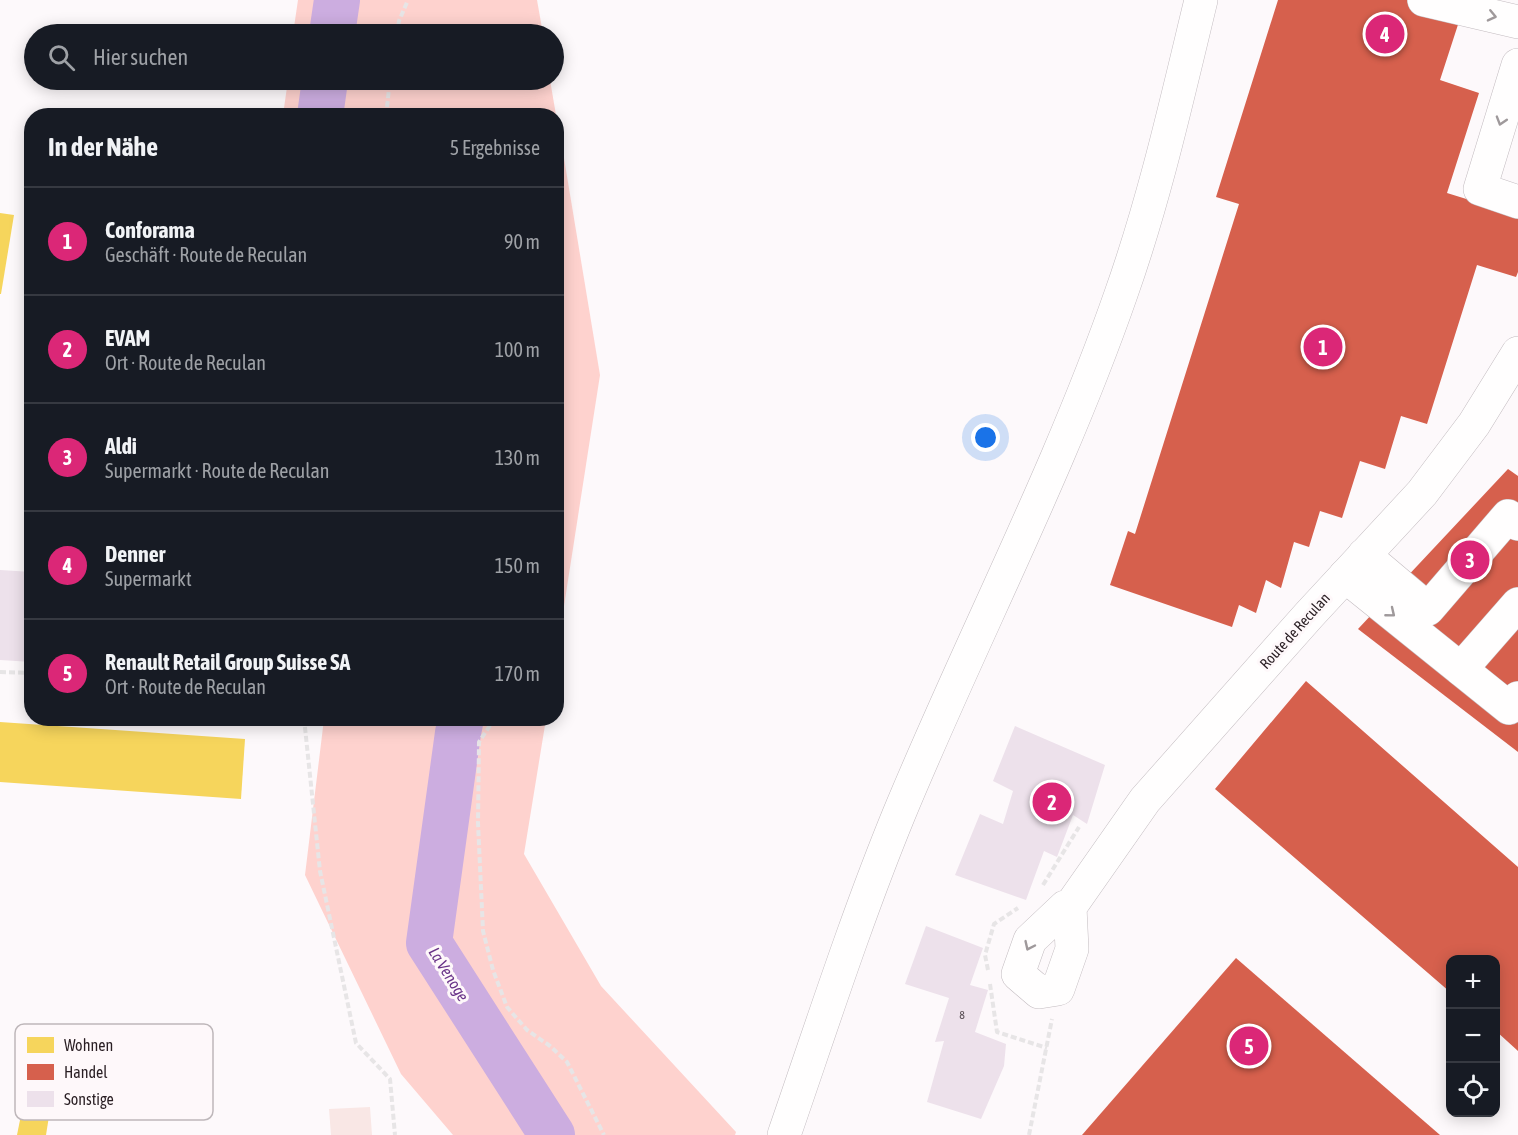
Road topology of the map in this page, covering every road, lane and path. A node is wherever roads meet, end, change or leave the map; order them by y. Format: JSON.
{"nodes":[{"id":1,"x":408,"y":0,"type":"edge"},
{"id":2,"x":1201,"y":0,"type":"edge"},
{"id":3,"x":1424,"y":0,"type":"edge"},
{"id":4,"x":1518,"y":22,"type":"edge"},
{"id":5,"x":399,"y":24,"type":"edge"},
{"id":6,"x":1518,"y":65,"type":"edge"},
{"id":7,"x":389,"y":90,"type":"edge"},
{"id":8,"x":387,"y":108,"type":"edge"},
{"id":9,"x":1518,"y":202,"type":"edge"},
{"id":10,"x":1518,"y":353,"type":"edge"},
{"id":11,"x":1518,"y":524,"type":"edge"},
{"id":12,"x":1355,"y":566,"type":"junction"},
{"id":13,"x":1518,"y":604,"type":"edge"},
{"id":14,"x":1461,"y":669,"type":"junction"},
{"id":15,"x":0,"y":672,"type":"edge"},
{"id":16,"x":24,"y":673,"type":"edge"},
{"id":17,"x":1518,"y":698,"type":"edge"},
{"id":18,"x":305,"y":726,"type":"edge"},
{"id":19,"x":490,"y":726,"type":"edge"},
{"id":20,"x":1070,"y":907,"type":"junction"},
{"id":21,"x":1058,"y":989,"type":"junction"},
{"id":22,"x":395,"y":1135,"type":"edge"},
{"id":23,"x":604,"y":1135,"type":"edge"},
{"id":24,"x":784,"y":1135,"type":"edge"},
{"id":25,"x":1029,"y":1135,"type":"edge"}],
"edges":[{"from":1,"to":5,"type":"path"},
{"from":2,"to":24,"type":"main road"},
{"from":3,"to":4,"type":"main road","one_way":true},
{"from":6,"to":9,"type":"main road","one_way":true},
{"from":7,"to":8,"type":"path"},
{"from":10,"to":12,"type":"main road","name":"Route de Reculan"},
{"from":11,"to":12,"type":"main road"},
{"from":12,"to":14,"type":"main road","one_way":true},
{"from":12,"to":20,"type":"main road","name":"Route de Reculan"},
{"from":13,"to":14,"type":"main road"},
{"from":14,"to":17,"type":"main road"},
{"from":15,"to":16,"type":"path"},
{"from":18,"to":22,"type":"path"},
{"from":19,"to":23,"type":"path"},
{"from":20,"to":21,"type":"main road"},
{"from":20,"to":21,"type":"main road","name":"Route de Reculan","one_way":true},
{"from":21,"to":25,"type":"path"}]}
